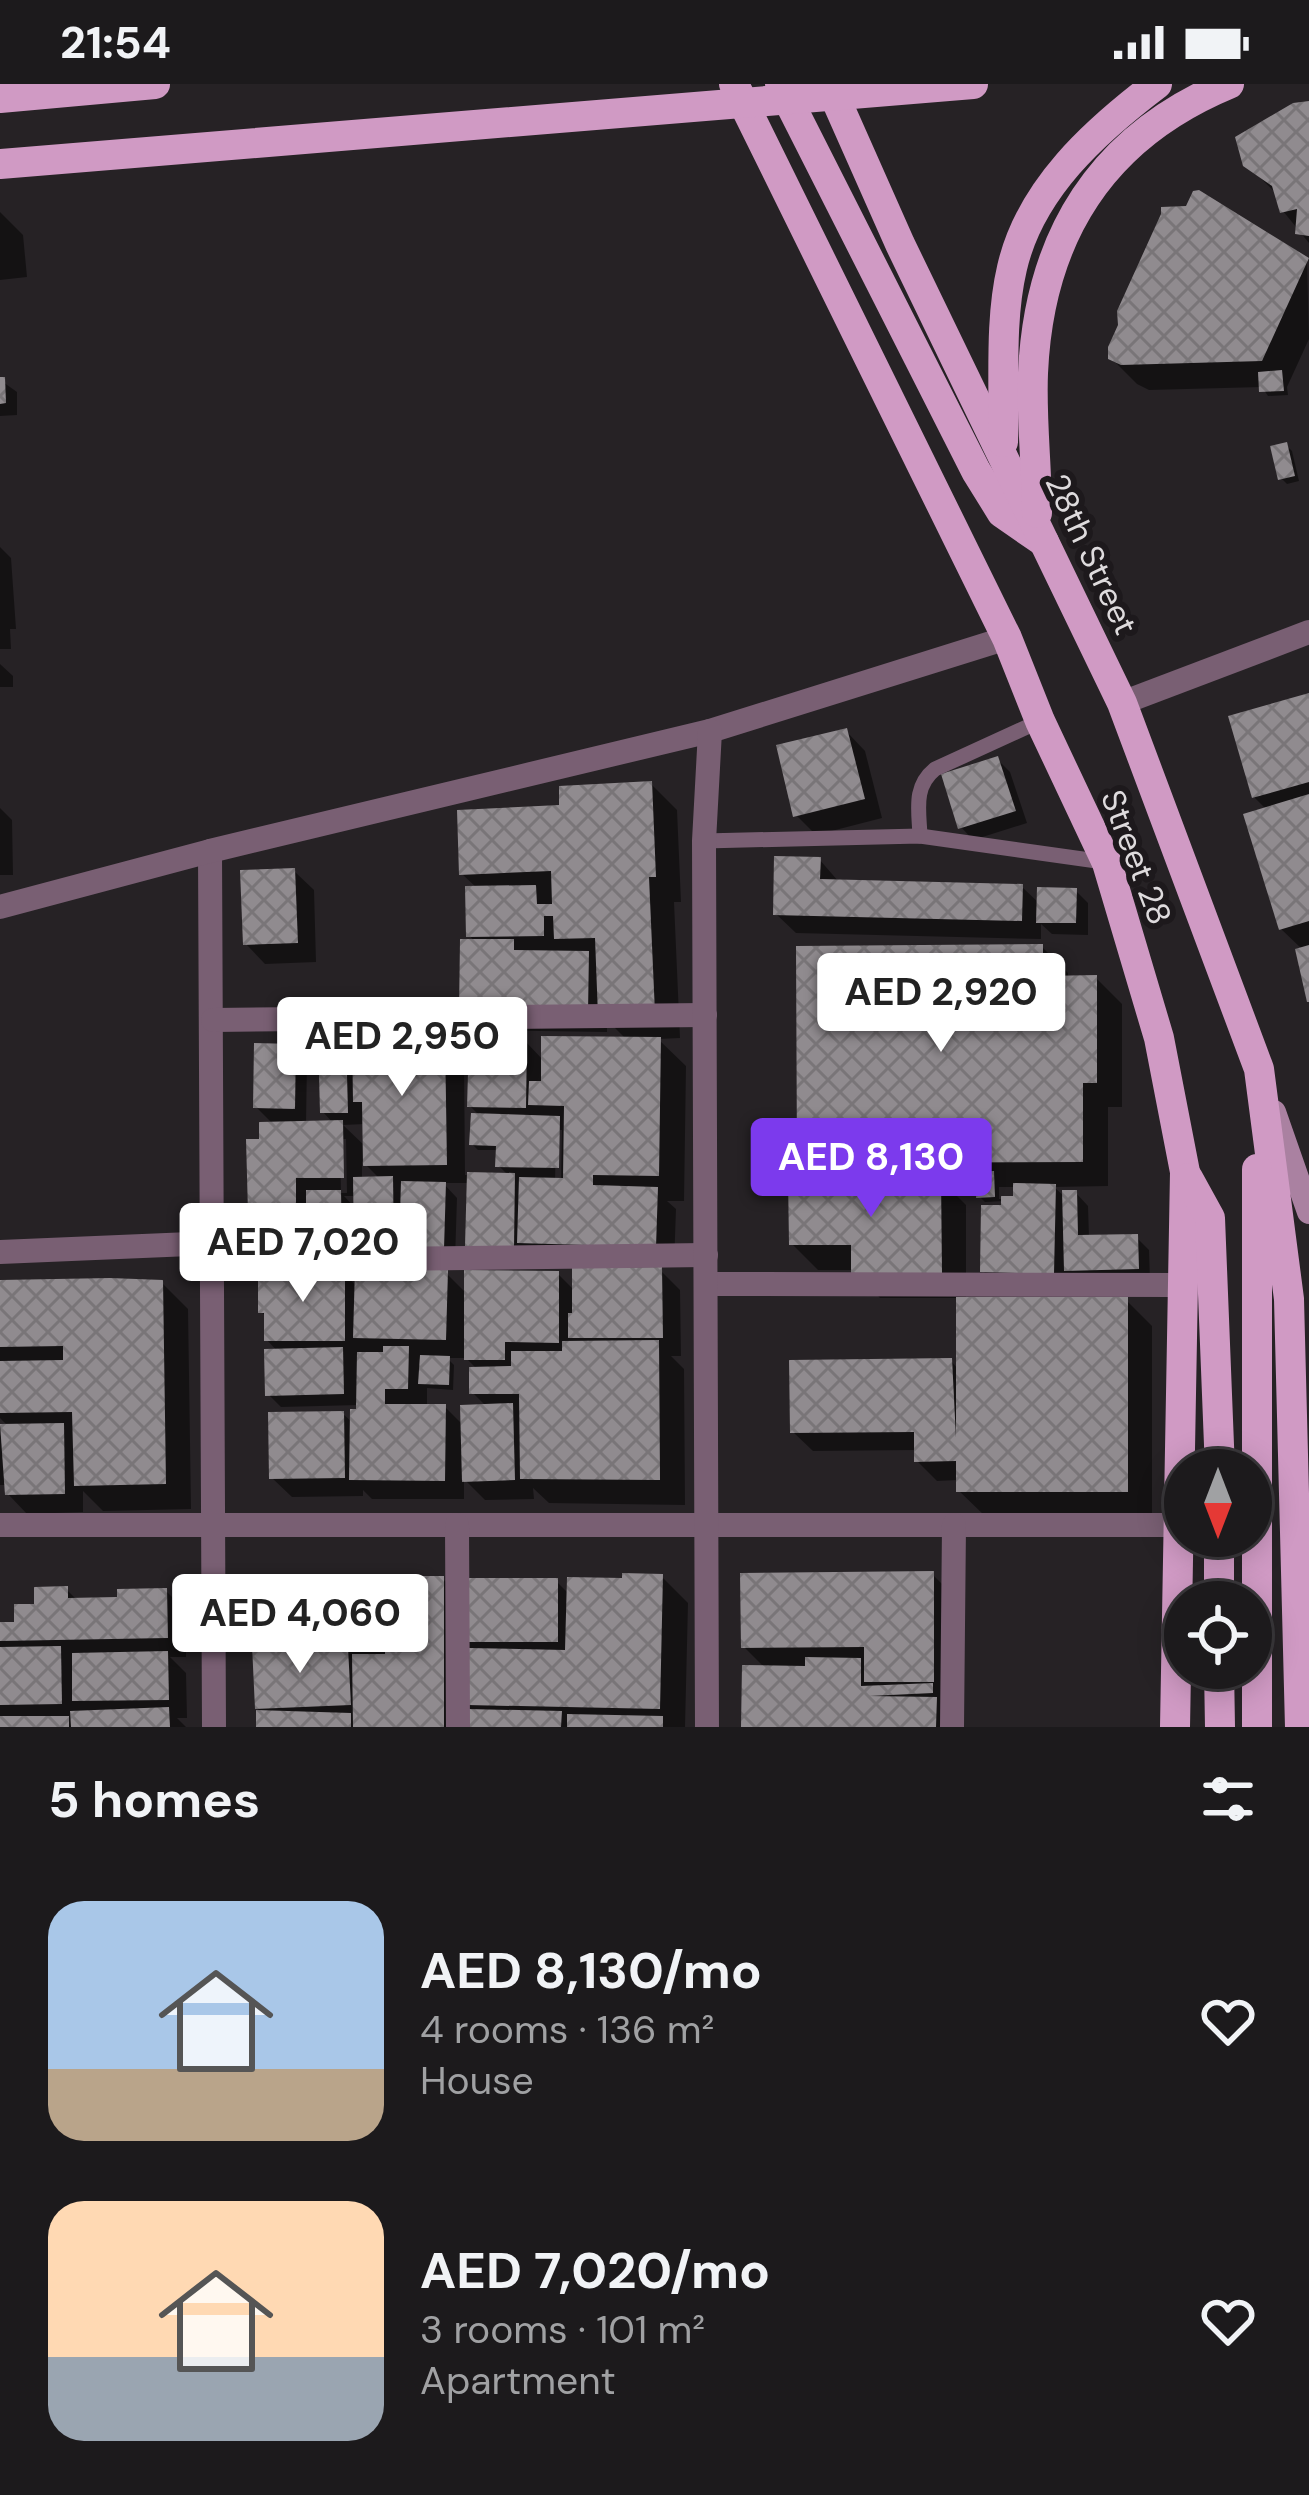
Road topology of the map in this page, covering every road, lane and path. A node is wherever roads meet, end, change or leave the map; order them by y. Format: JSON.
{"nodes":[{"id":1,"x":155,"y":84,"type":"edge"},
{"id":2,"x":973,"y":84,"type":"edge"},
{"id":3,"x":1157,"y":84,"type":"edge"},
{"id":4,"x":1229,"y":84,"type":"edge"},
{"id":5,"x":832,"y":90,"type":"edge"},
{"id":6,"x":784,"y":91,"type":"edge"},
{"id":7,"x":738,"y":93,"type":"edge"},
{"id":8,"x":0,"y":98,"type":"edge"},
{"id":9,"x":0,"y":164,"type":"edge"},
{"id":10,"x":1003,"y":448,"type":"junction"},
{"id":11,"x":1042,"y":534,"type":"junction"},
{"id":12,"x":1309,"y":632,"type":"edge"},
{"id":13,"x":1006,"y":638,"type":"junction"},
{"id":14,"x":1122,"y":703,"type":"junction"},
{"id":15,"x":1040,"y":721,"type":"junction"},
{"id":16,"x":710,"y":731,"type":"junction"},
{"id":17,"x":920,"y":836,"type":"junction"},
{"id":18,"x":704,"y":842,"type":"junction"},
{"id":19,"x":210,"y":851,"type":"junction"},
{"id":20,"x":1107,"y":863,"type":"junction"},
{"id":21,"x":0,"y":908,"type":"edge"},
{"id":22,"x":705,"y":1015,"type":"junction"},
{"id":23,"x":213,"y":1020,"type":"junction"},
{"id":24,"x":1258,"y":1069,"type":"junction"},
{"id":25,"x":1185,"y":1172,"type":"junction"},
{"id":26,"x":1309,"y":1212,"type":"edge"},
{"id":27,"x":0,"y":1252,"type":"edge"},
{"id":28,"x":214,"y":1252,"type":"junction"},
{"id":29,"x":706,"y":1255,"type":"junction"},
{"id":30,"x":706,"y":1284,"type":"junction"},
{"id":31,"x":1184,"y":1286,"type":"junction"},
{"id":32,"x":1180,"y":1449,"type":"edge"},
{"id":33,"x":1219,"y":1449,"type":"edge"},
{"id":34,"x":0,"y":1525,"type":"edge"},
{"id":35,"x":214,"y":1525,"type":"junction"},
{"id":36,"x":457,"y":1525,"type":"junction"},
{"id":37,"x":706,"y":1525,"type":"junction"},
{"id":38,"x":954,"y":1525,"type":"junction"},
{"id":39,"x":1164,"y":1525,"type":"edge"},
{"id":40,"x":1178,"y":1557,"type":"edge"},
{"id":41,"x":1220,"y":1689,"type":"edge"},
{"id":42,"x":214,"y":1727,"type":"edge"},
{"id":43,"x":458,"y":1727,"type":"edge"},
{"id":44,"x":707,"y":1727,"type":"edge"},
{"id":45,"x":952,"y":1727,"type":"edge"},
{"id":46,"x":1175,"y":1727,"type":"edge"},
{"id":47,"x":1220,"y":1727,"type":"edge"},
{"id":48,"x":1257,"y":1727,"type":"edge"},
{"id":49,"x":1300,"y":1727,"type":"edge"}],
"edges":[{"from":1,"to":8,"type":"main road"},
{"from":2,"to":5,"type":"main road"},
{"from":3,"to":10,"type":"main road"},
{"from":4,"to":11,"type":"main road"},
{"from":5,"to":6,"type":"main road"},
{"from":5,"to":10,"type":"main road","name":"28th Street"},
{"from":6,"to":7,"type":"main road"},
{"from":6,"to":11,"type":"main road"},
{"from":7,"to":9,"type":"main road"},
{"from":7,"to":13,"type":"main road","name":"Street 28"},
{"from":10,"to":11,"type":"main road","name":"28th Street"},
{"from":11,"to":14,"type":"main road","name":"28th Street"},
{"from":12,"to":14,"type":"street"},
{"from":13,"to":15,"type":"main road","name":"Street 28"},
{"from":13,"to":16,"type":"street"},
{"from":14,"to":24,"type":"main road","name":"28th Street"},
{"from":15,"to":17,"type":"lane"},
{"from":15,"to":20,"type":"main road","name":"Street 28"},
{"from":16,"to":18,"type":"street"},
{"from":16,"to":19,"type":"street"},
{"from":17,"to":18,"type":"lane"},
{"from":17,"to":20,"type":"lane"},
{"from":18,"to":22,"type":"street"},
{"from":19,"to":21,"type":"street"},
{"from":19,"to":23,"type":"street"},
{"from":20,"to":25,"type":"main road","name":"Street 28"},
{"from":22,"to":23,"type":"street"},
{"from":22,"to":29,"type":"street"},
{"from":23,"to":28,"type":"street"},
{"from":24,"to":26,"type":"street"},
{"from":24,"to":48,"type":"main road","name":"28th Street"},
{"from":24,"to":49,"type":"main road","name":"28th Street"},
{"from":25,"to":31,"type":"main road","name":"Street 28"},
{"from":25,"to":33,"type":"main road"},
{"from":27,"to":28,"type":"street"},
{"from":28,"to":29,"type":"street"},
{"from":28,"to":35,"type":"street"},
{"from":29,"to":30,"type":"street"},
{"from":30,"to":31,"type":"street"},
{"from":30,"to":37,"type":"street"},
{"from":31,"to":32,"type":"main road","name":"Street 28"},
{"from":34,"to":35,"type":"street"},
{"from":35,"to":36,"type":"street"},
{"from":35,"to":42,"type":"street"},
{"from":36,"to":37,"type":"street"},
{"from":36,"to":43,"type":"street"},
{"from":37,"to":38,"type":"street"},
{"from":37,"to":44,"type":"street"},
{"from":38,"to":39,"type":"street"},
{"from":38,"to":45,"type":"street"},
{"from":40,"to":46,"type":"main road","name":"Street 28"},
{"from":41,"to":47,"type":"main road"}]}
